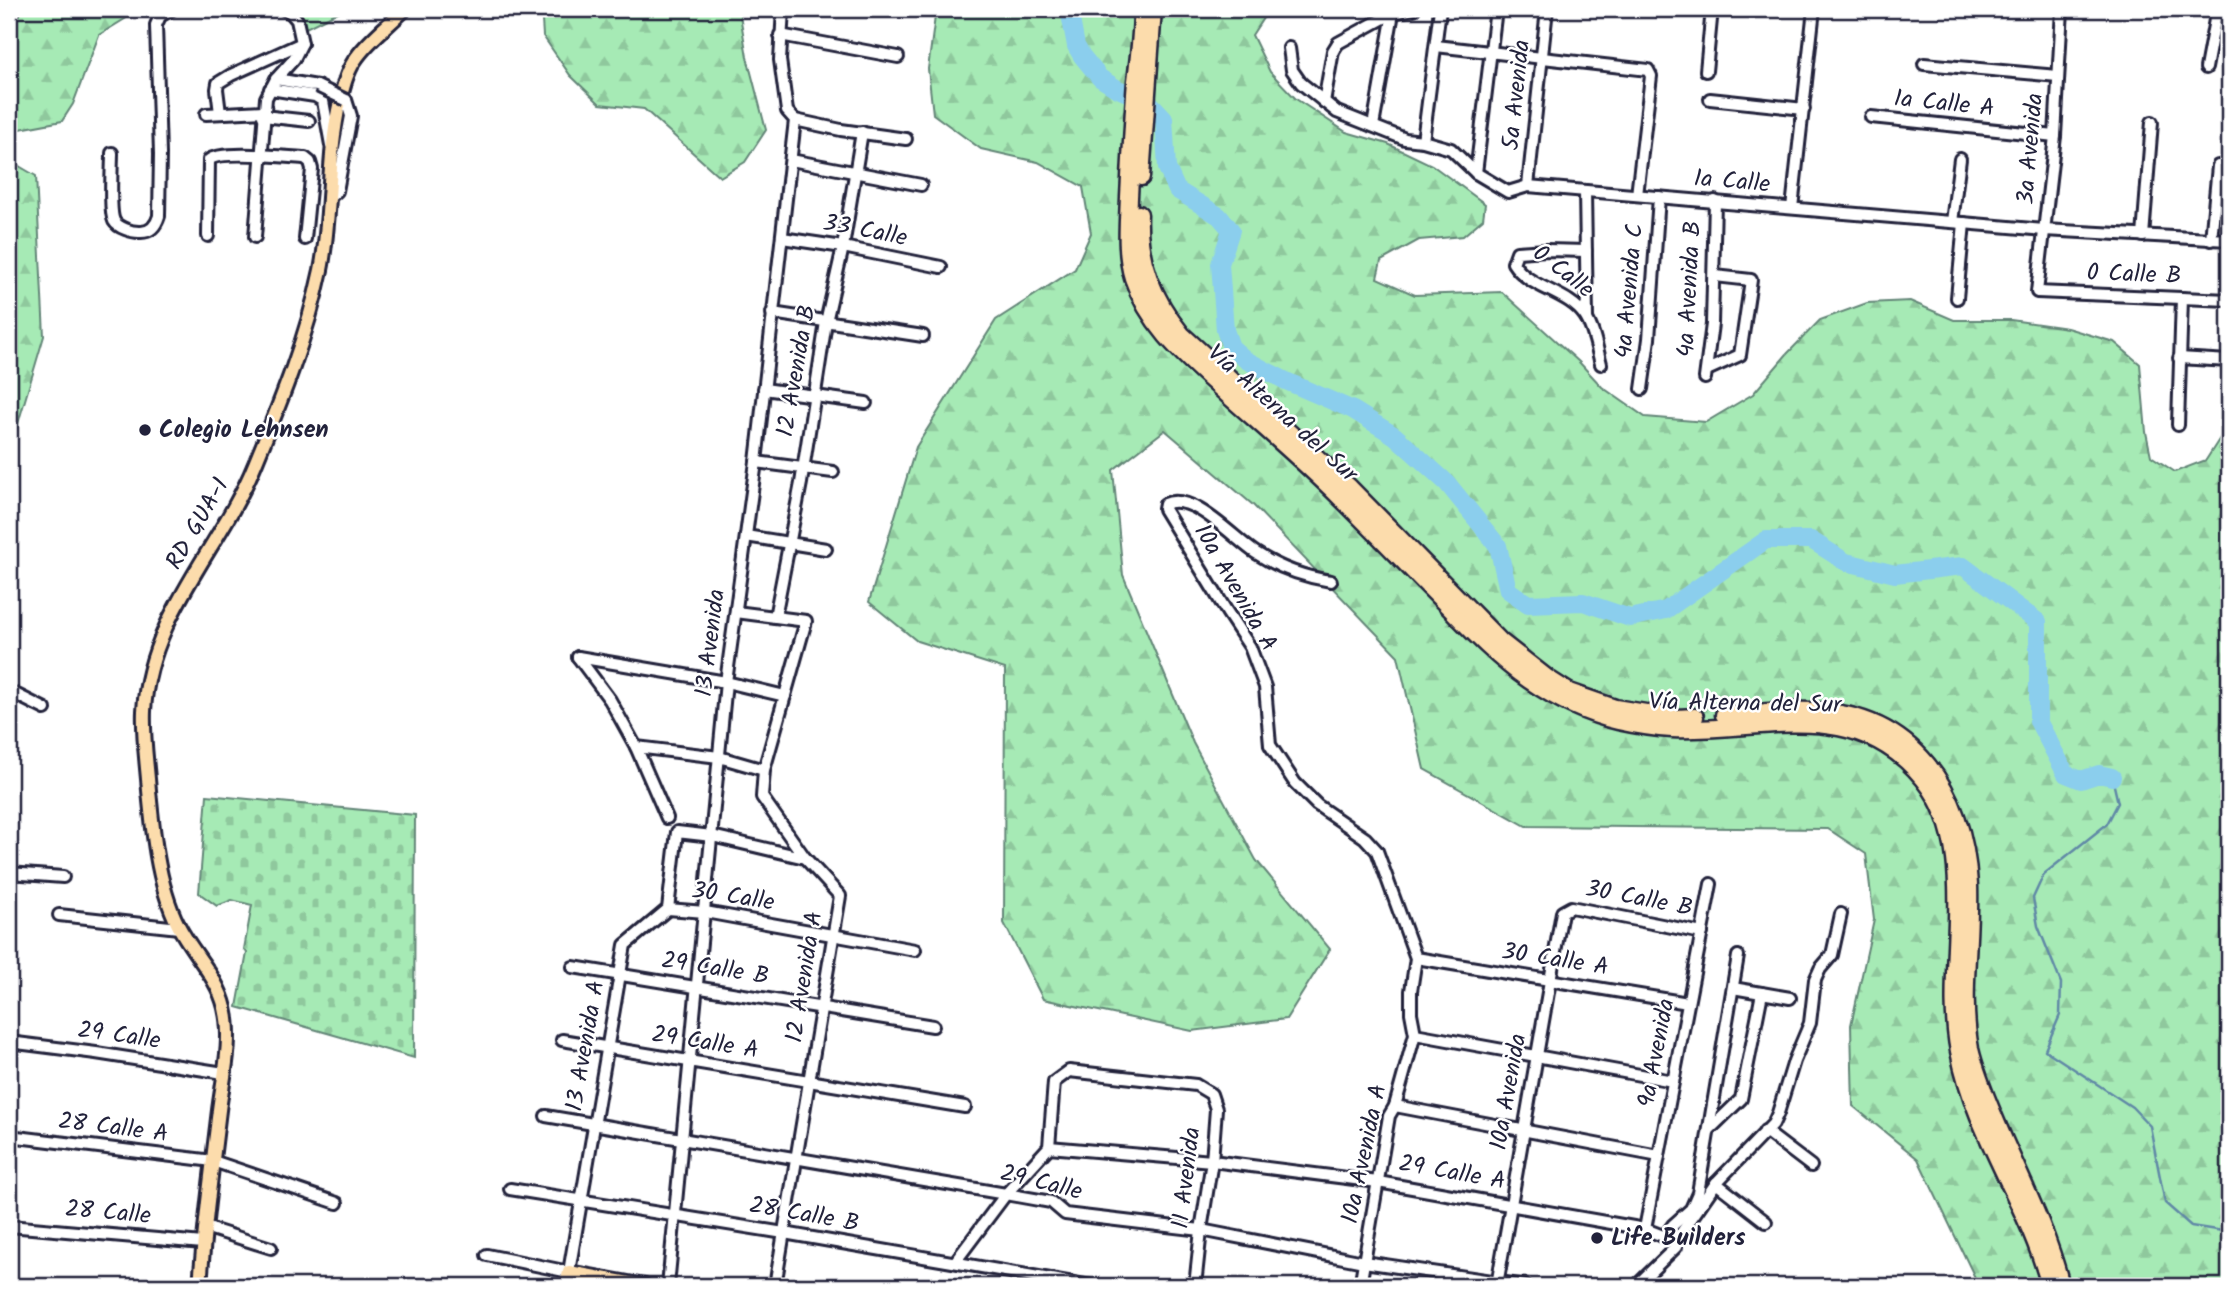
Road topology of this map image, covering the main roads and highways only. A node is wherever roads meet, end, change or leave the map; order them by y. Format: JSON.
{"nodes":[{"id":1,"x":14,"y":9,"type":"edge"},
{"id":2,"x":405,"y":9,"type":"edge"},
{"id":3,"x":1142,"y":9,"type":"edge"},
{"id":4,"x":1153,"y":9,"type":"edge"},
{"id":5,"x":9,"y":14,"type":"edge"},
{"id":6,"x":1142,"y":78,"type":"junction"},
{"id":7,"x":2007,"y":1163,"type":"junction"},
{"id":8,"x":201,"y":1286,"type":"edge"},
{"id":9,"x":566,"y":1286,"type":"edge"},
{"id":10,"x":645,"y":1286,"type":"edge"},
{"id":11,"x":2050,"y":1286,"type":"edge"},
{"id":12,"x":2061,"y":1286,"type":"edge"}],
"edges":[{"from":1,"to":5,"type":"main road"},
{"from":2,"to":8,"type":"main road","name":"RD GUA-1"},
{"from":3,"to":6,"type":"highway","name":"Vía Alterna del Sur"},
{"from":4,"to":6,"type":"highway","name":"Vía Alterna del Sur"},
{"from":6,"to":7,"type":"highway","name":"Vía Alterna del Sur"},
{"from":7,"to":11,"type":"highway","name":"Vía Alterna del Sur"},
{"from":7,"to":12,"type":"highway","name":"Vía Alterna del Sur"},
{"from":9,"to":10,"type":"main road","name":"13 Avenida A"}]}
